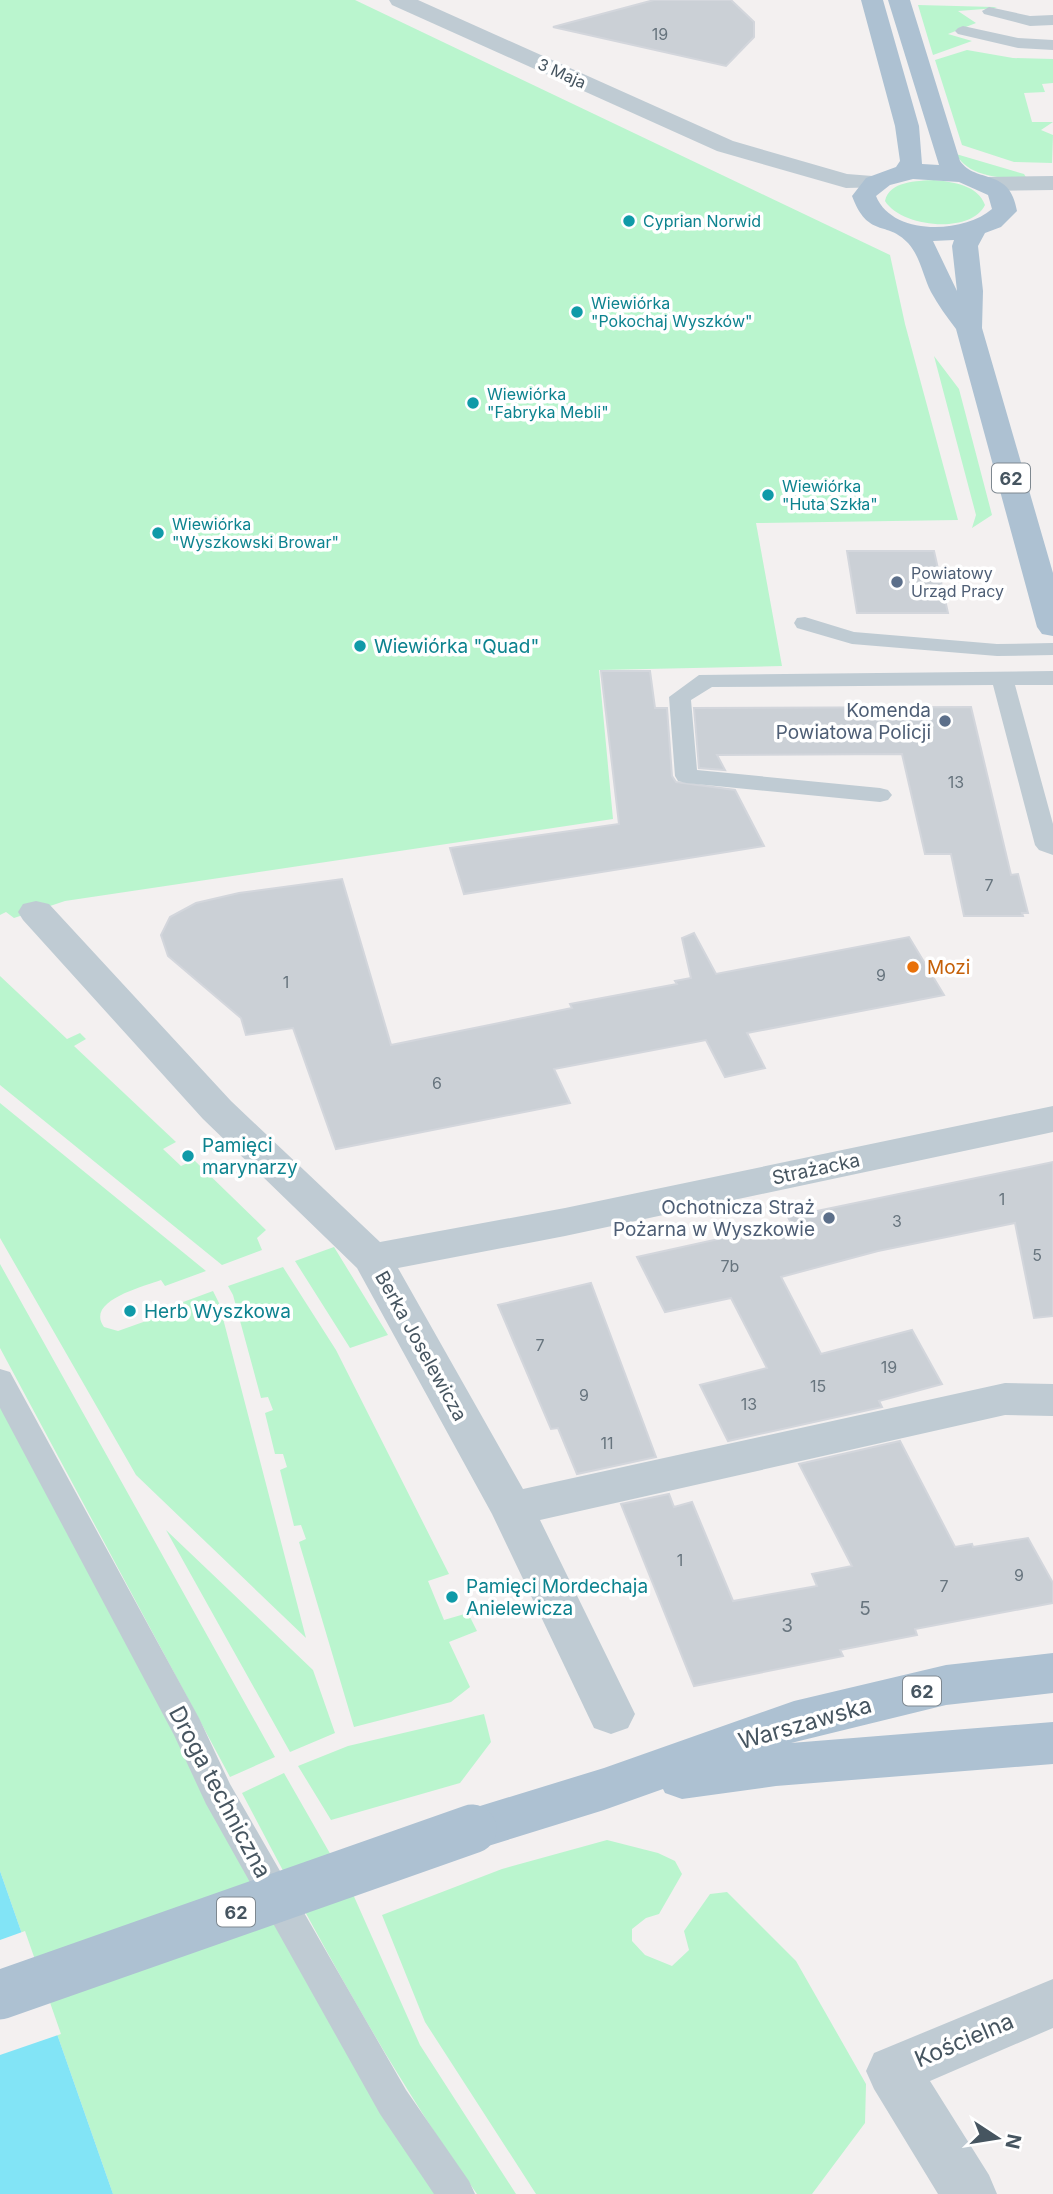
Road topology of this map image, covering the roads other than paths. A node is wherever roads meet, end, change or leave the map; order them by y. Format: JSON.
{"nodes":[{"id":1,"x":400,"y":0,"type":"edge"},
{"id":2,"x":872,"y":0,"type":"edge"},
{"id":3,"x":899,"y":0,"type":"edge"},
{"id":4,"x":989,"y":11,"type":"dead end"},
{"id":5,"x":1053,"y":20,"type":"edge"},
{"id":6,"x":963,"y":32,"type":"dead end"},
{"id":7,"x":1053,"y":45,"type":"edge"},
{"id":8,"x":725,"y":146,"type":"junction"},
{"id":9,"x":904,"y":173,"type":"junction"},
{"id":10,"x":957,"y":174,"type":"junction"},
{"id":11,"x":876,"y":182,"type":"junction"},
{"id":12,"x":1053,"y":183,"type":"edge"},
{"id":13,"x":987,"y":184,"type":"junction"},
{"id":14,"x":1053,"y":199,"type":"edge"},
{"id":15,"x":869,"y":211,"type":"junction"},
{"id":16,"x":1004,"y":211,"type":"junction"},
{"id":17,"x":907,"y":229,"type":"junction"},
{"id":18,"x":975,"y":230,"type":"junction"},
{"id":19,"x":969,"y":328,"type":"junction"},
{"id":20,"x":805,"y":624,"type":"dead end"},
{"id":21,"x":1053,"y":627,"type":"edge"},
{"id":22,"x":1053,"y":649,"type":"edge"},
{"id":23,"x":1002,"y":677,"type":"junction"},
{"id":24,"x":1053,"y":678,"type":"edge"},
{"id":25,"x":880,"y":795,"type":"dead end"},
{"id":26,"x":1053,"y":848,"type":"edge"},
{"id":27,"x":36,"y":912,"type":"dead end"},
{"id":28,"x":1053,"y":1118,"type":"edge"},
{"id":29,"x":372,"y":1258,"type":"junction"},
{"id":30,"x":0,"y":1380,"type":"edge"},
{"id":31,"x":1053,"y":1400,"type":"edge"},
{"id":32,"x":512,"y":1509,"type":"junction"},
{"id":33,"x":1053,"y":1673,"type":"edge"},
{"id":34,"x":611,"y":1714,"type":"dead end"},
{"id":35,"x":1053,"y":1743,"type":"edge"},
{"id":36,"x":604,"y":1789,"type":"junction"},
{"id":37,"x":0,"y":1995,"type":"edge"},
{"id":38,"x":1053,"y":2003,"type":"edge"},
{"id":39,"x":456,"y":2194,"type":"edge"},
{"id":40,"x":968,"y":2194,"type":"edge"}],
"edges":[{"from":1,"to":8,"type":"street","name":"3 Maja"},
{"from":2,"to":9,"type":"main road"},
{"from":3,"to":10,"type":"main road"},
{"from":4,"to":5,"type":"lane"},
{"from":6,"to":7,"type":"lane"},
{"from":8,"to":11,"type":"street","name":"3 Maja"},
{"from":8,"to":15,"type":"street","name":"3 Maja"},
{"from":9,"to":10,"type":"main road"},
{"from":9,"to":11,"type":"main road"},
{"from":10,"to":13,"type":"main road"},
{"from":11,"to":15,"type":"main road"},
{"from":12,"to":13,"type":"street"},
{"from":13,"to":16,"type":"main road"},
{"from":14,"to":16,"type":"street"},
{"from":15,"to":17,"type":"main road"},
{"from":16,"to":18,"type":"main road"},
{"from":17,"to":18,"type":"main road"},
{"from":17,"to":19,"type":"main road","number":"62"},
{"from":18,"to":19,"type":"main road","number":"62"},
{"from":19,"to":21,"type":"main road","number":"62"},
{"from":20,"to":22,"type":"lane"},
{"from":23,"to":24,"type":"lane"},
{"from":23,"to":25,"type":"lane"},
{"from":23,"to":26,"type":"lane"},
{"from":27,"to":29,"type":"street","name":"Berka Joselewicza"},
{"from":28,"to":29,"type":"street","name":"Strażacka"},
{"from":29,"to":32,"type":"street","name":"Berka Joselewicza"},
{"from":30,"to":39,"type":"lane","name":"Droga techniczna"},
{"from":31,"to":32,"type":"street"},
{"from":32,"to":34,"type":"street","name":"Berka Joselewicza"},
{"from":33,"to":36,"type":"main road","name":"Warszawska","number":"62"},
{"from":35,"to":36,"type":"main road","name":"Warszawska","number":"62"},
{"from":36,"to":37,"type":"main road","name":"Warszawska","number":"62","bridge":true},
{"from":38,"to":40,"type":"street","name":"Kościelna"}]}
